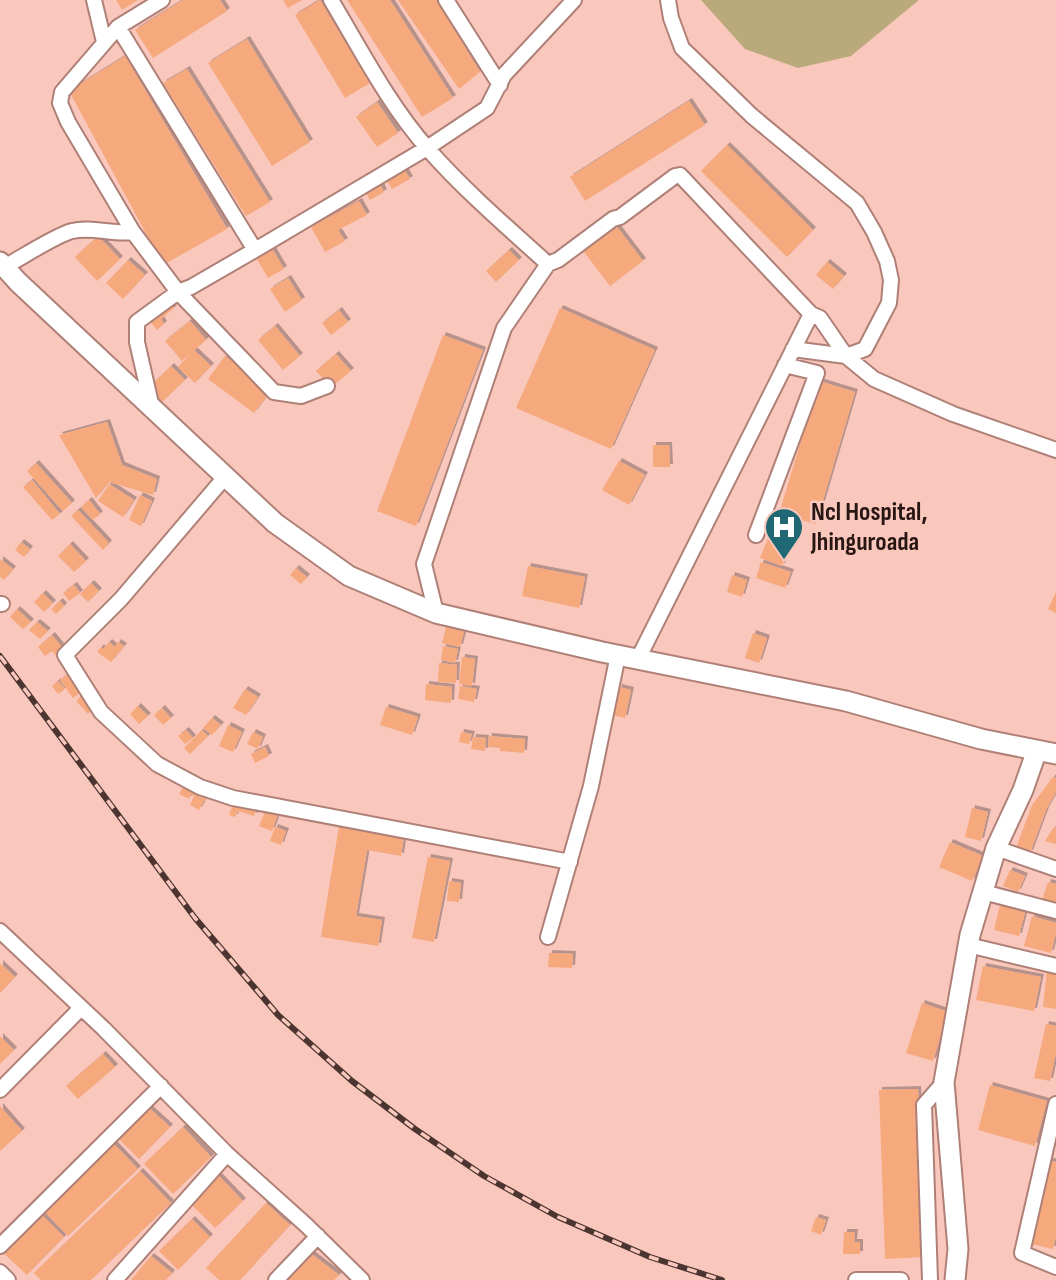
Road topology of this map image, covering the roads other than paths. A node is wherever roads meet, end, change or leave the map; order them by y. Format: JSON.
{"nodes":[{"id":1,"x":94,"y":0,"type":"edge"},
{"id":2,"x":162,"y":0,"type":"edge"},
{"id":3,"x":331,"y":0,"type":"edge"},
{"id":4,"x":446,"y":0,"type":"edge"},
{"id":5,"x":574,"y":0,"type":"edge"},
{"id":6,"x":668,"y":0,"type":"edge"},
{"id":7,"x":118,"y":27,"type":"junction"},
{"id":8,"x":104,"y":42,"type":"junction"},
{"id":9,"x":500,"y":85,"type":"junction"},
{"id":10,"x":427,"y":148,"type":"junction"},
{"id":11,"x":133,"y":232,"type":"junction"},
{"id":12,"x":255,"y":250,"type":"junction"},
{"id":13,"x":548,"y":264,"type":"junction"},
{"id":14,"x":2,"y":265,"type":"edge"},
{"id":15,"x":178,"y":292,"type":"junction"},
{"id":16,"x":811,"y":314,"type":"junction"},
{"id":17,"x":793,"y":349,"type":"junction"},
{"id":18,"x":846,"y":356,"type":"junction"},
{"id":19,"x":785,"y":365,"type":"junction"},
{"id":20,"x":327,"y":386,"type":"dead end"},
{"id":21,"x":152,"y":408,"type":"junction"},
{"id":22,"x":1056,"y":450,"type":"edge"},
{"id":23,"x":225,"y":477,"type":"junction"},
{"id":24,"x":756,"y":535,"type":"dead end"},
{"id":25,"x":436,"y":613,"type":"junction"},
{"id":26,"x":618,"y":655,"type":"junction"},
{"id":27,"x":638,"y":659,"type":"junction"},
{"id":28,"x":1047,"y":752,"type":"edge"},
{"id":29,"x":996,"y":848,"type":"junction"},
{"id":30,"x":570,"y":862,"type":"junction"},
{"id":31,"x":1056,"y":869,"type":"edge"},
{"id":32,"x":983,"y":892,"type":"junction"},
{"id":33,"x":1056,"y":911,"type":"edge"},
{"id":34,"x":0,"y":931,"type":"edge"},
{"id":35,"x":548,"y":937,"type":"dead end"},
{"id":36,"x":968,"y":945,"type":"junction"},
{"id":37,"x":1056,"y":967,"type":"edge"},
{"id":38,"x":82,"y":1008,"type":"junction"},
{"id":39,"x":944,"y":1082,"type":"junction"},
{"id":40,"x":161,"y":1086,"type":"junction"},
{"id":41,"x":0,"y":1090,"type":"edge"},
{"id":42,"x":1056,"y":1104,"type":"edge"},
{"id":43,"x":226,"y":1154,"type":"junction"},
{"id":44,"x":318,"y":1236,"type":"junction"},
{"id":45,"x":0,"y":1246,"type":"edge"},
{"id":46,"x":1056,"y":1267,"type":"edge"},
{"id":47,"x":0,"y":1272,"type":"edge"},
{"id":48,"x":8,"y":1280,"type":"edge"},
{"id":49,"x":115,"y":1280,"type":"edge"},
{"id":50,"x":276,"y":1280,"type":"edge"},
{"id":51,"x":362,"y":1280,"type":"edge"},
{"id":52,"x":856,"y":1280,"type":"edge"},
{"id":53,"x":901,"y":1280,"type":"edge"},
{"id":54,"x":930,"y":1280,"type":"edge"},
{"id":55,"x":955,"y":1280,"type":"edge"}],
"edges":[{"from":1,"to":8,"type":"street"},
{"from":2,"to":7,"type":"street"},
{"from":3,"to":10,"type":"street"},
{"from":4,"to":9,"type":"street"},
{"from":5,"to":9,"type":"street"},
{"from":6,"to":18,"type":"street"},
{"from":7,"to":8,"type":"street"},
{"from":7,"to":12,"type":"street"},
{"from":8,"to":11,"type":"street"},
{"from":9,"to":10,"type":"street"},
{"from":10,"to":12,"type":"street"},
{"from":10,"to":13,"type":"street"},
{"from":11,"to":14,"type":"street"},
{"from":11,"to":15,"type":"street"},
{"from":12,"to":15,"type":"street"},
{"from":13,"to":16,"type":"street"},
{"from":13,"to":25,"type":"street"},
{"from":14,"to":21,"type":"street"},
{"from":15,"to":20,"type":"street"},
{"from":15,"to":21,"type":"street"},
{"from":16,"to":17,"type":"street"},
{"from":16,"to":18,"type":"street"},
{"from":17,"to":18,"type":"street"},
{"from":17,"to":19,"type":"street"},
{"from":18,"to":22,"type":"street"},
{"from":19,"to":24,"type":"street"},
{"from":19,"to":27,"type":"street"},
{"from":21,"to":23,"type":"street"},
{"from":23,"to":25,"type":"street"},
{"from":23,"to":30,"type":"street"},
{"from":25,"to":26,"type":"street"},
{"from":26,"to":27,"type":"street"},
{"from":26,"to":30,"type":"street"},
{"from":27,"to":28,"type":"street"},
{"from":28,"to":29,"type":"street"},
{"from":29,"to":31,"type":"street"},
{"from":29,"to":32,"type":"street"},
{"from":30,"to":35,"type":"street"},
{"from":32,"to":33,"type":"street"},
{"from":32,"to":36,"type":"street"},
{"from":34,"to":38,"type":"street"},
{"from":36,"to":37,"type":"street"},
{"from":36,"to":39,"type":"street"},
{"from":38,"to":40,"type":"street"},
{"from":38,"to":41,"type":"street"},
{"from":39,"to":54,"type":"street"},
{"from":39,"to":55,"type":"street"},
{"from":40,"to":43,"type":"street"},
{"from":40,"to":45,"type":"street"},
{"from":42,"to":46,"type":"street"},
{"from":43,"to":44,"type":"street"},
{"from":43,"to":49,"type":"street"},
{"from":44,"to":50,"type":"street"},
{"from":44,"to":51,"type":"street"},
{"from":47,"to":48,"type":"street"},
{"from":52,"to":53,"type":"street"}]}
